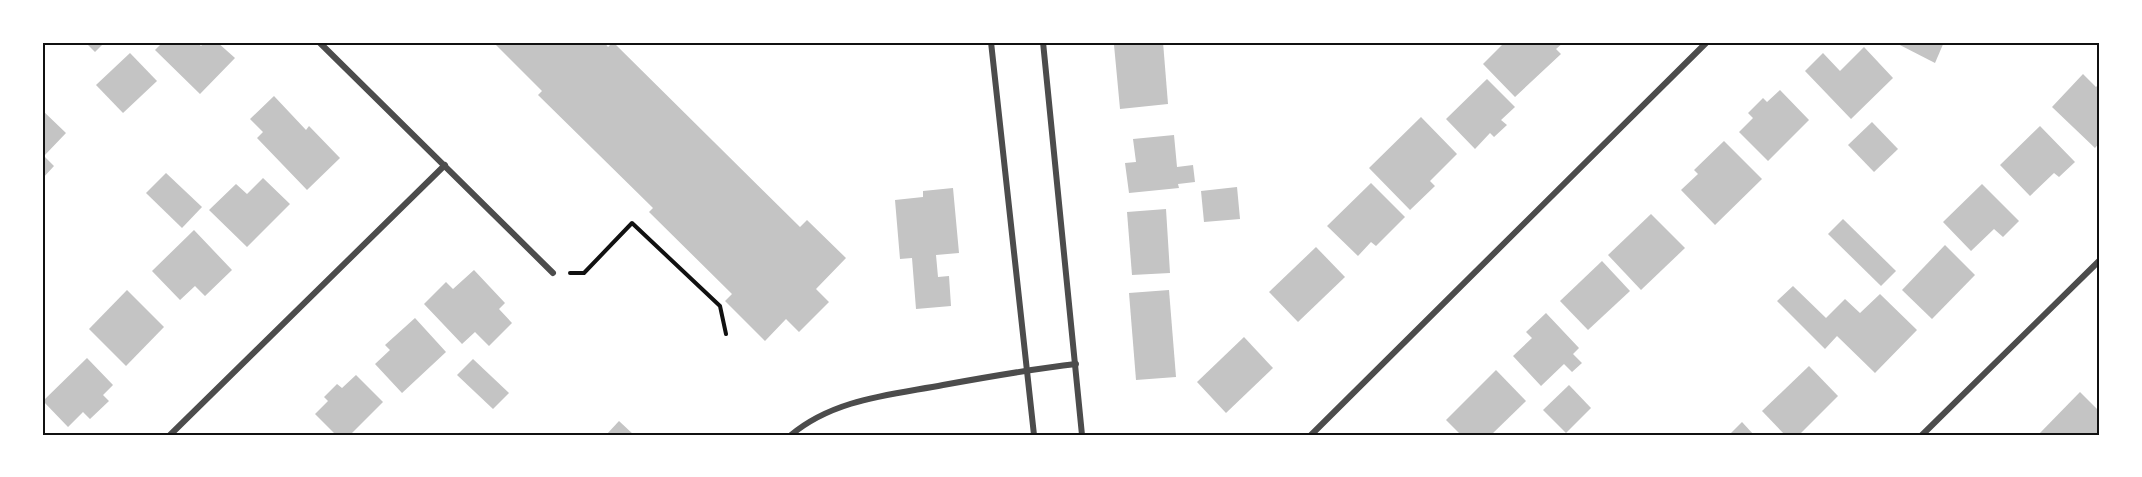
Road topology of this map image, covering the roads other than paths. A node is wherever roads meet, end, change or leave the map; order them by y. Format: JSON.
{"nodes":[{"id":1,"x":319,"y":42,"type":"edge"},
{"id":2,"x":991,"y":42,"type":"edge"},
{"id":3,"x":1043,"y":42,"type":"edge"},
{"id":4,"x":1707,"y":42,"type":"edge"},
{"id":5,"x":445,"y":165,"type":"junction"},
{"id":6,"x":2100,"y":260,"type":"edge"},
{"id":7,"x":553,"y":273,"type":"road end"},
{"id":8,"x":1076,"y":364,"type":"junction"},
{"id":9,"x":1029,"y":369,"type":"junction"},
{"id":10,"x":170,"y":435,"type":"edge"},
{"id":11,"x":791,"y":435,"type":"edge"},
{"id":12,"x":1034,"y":435,"type":"edge"},
{"id":13,"x":1082,"y":435,"type":"edge"},
{"id":14,"x":1311,"y":435,"type":"edge"},
{"id":15,"x":1922,"y":435,"type":"edge"}],
"edges":[{"from":1,"to":5,"type":"street"},
{"from":2,"to":9,"type":"street"},
{"from":3,"to":8,"type":"street"},
{"from":4,"to":14,"type":"street"},
{"from":5,"to":7,"type":"street"},
{"from":5,"to":10,"type":"street"},
{"from":6,"to":15,"type":"street"},
{"from":8,"to":9,"type":"street"},
{"from":8,"to":13,"type":"street"},
{"from":9,"to":11,"type":"street"},
{"from":9,"to":12,"type":"street"}]}
